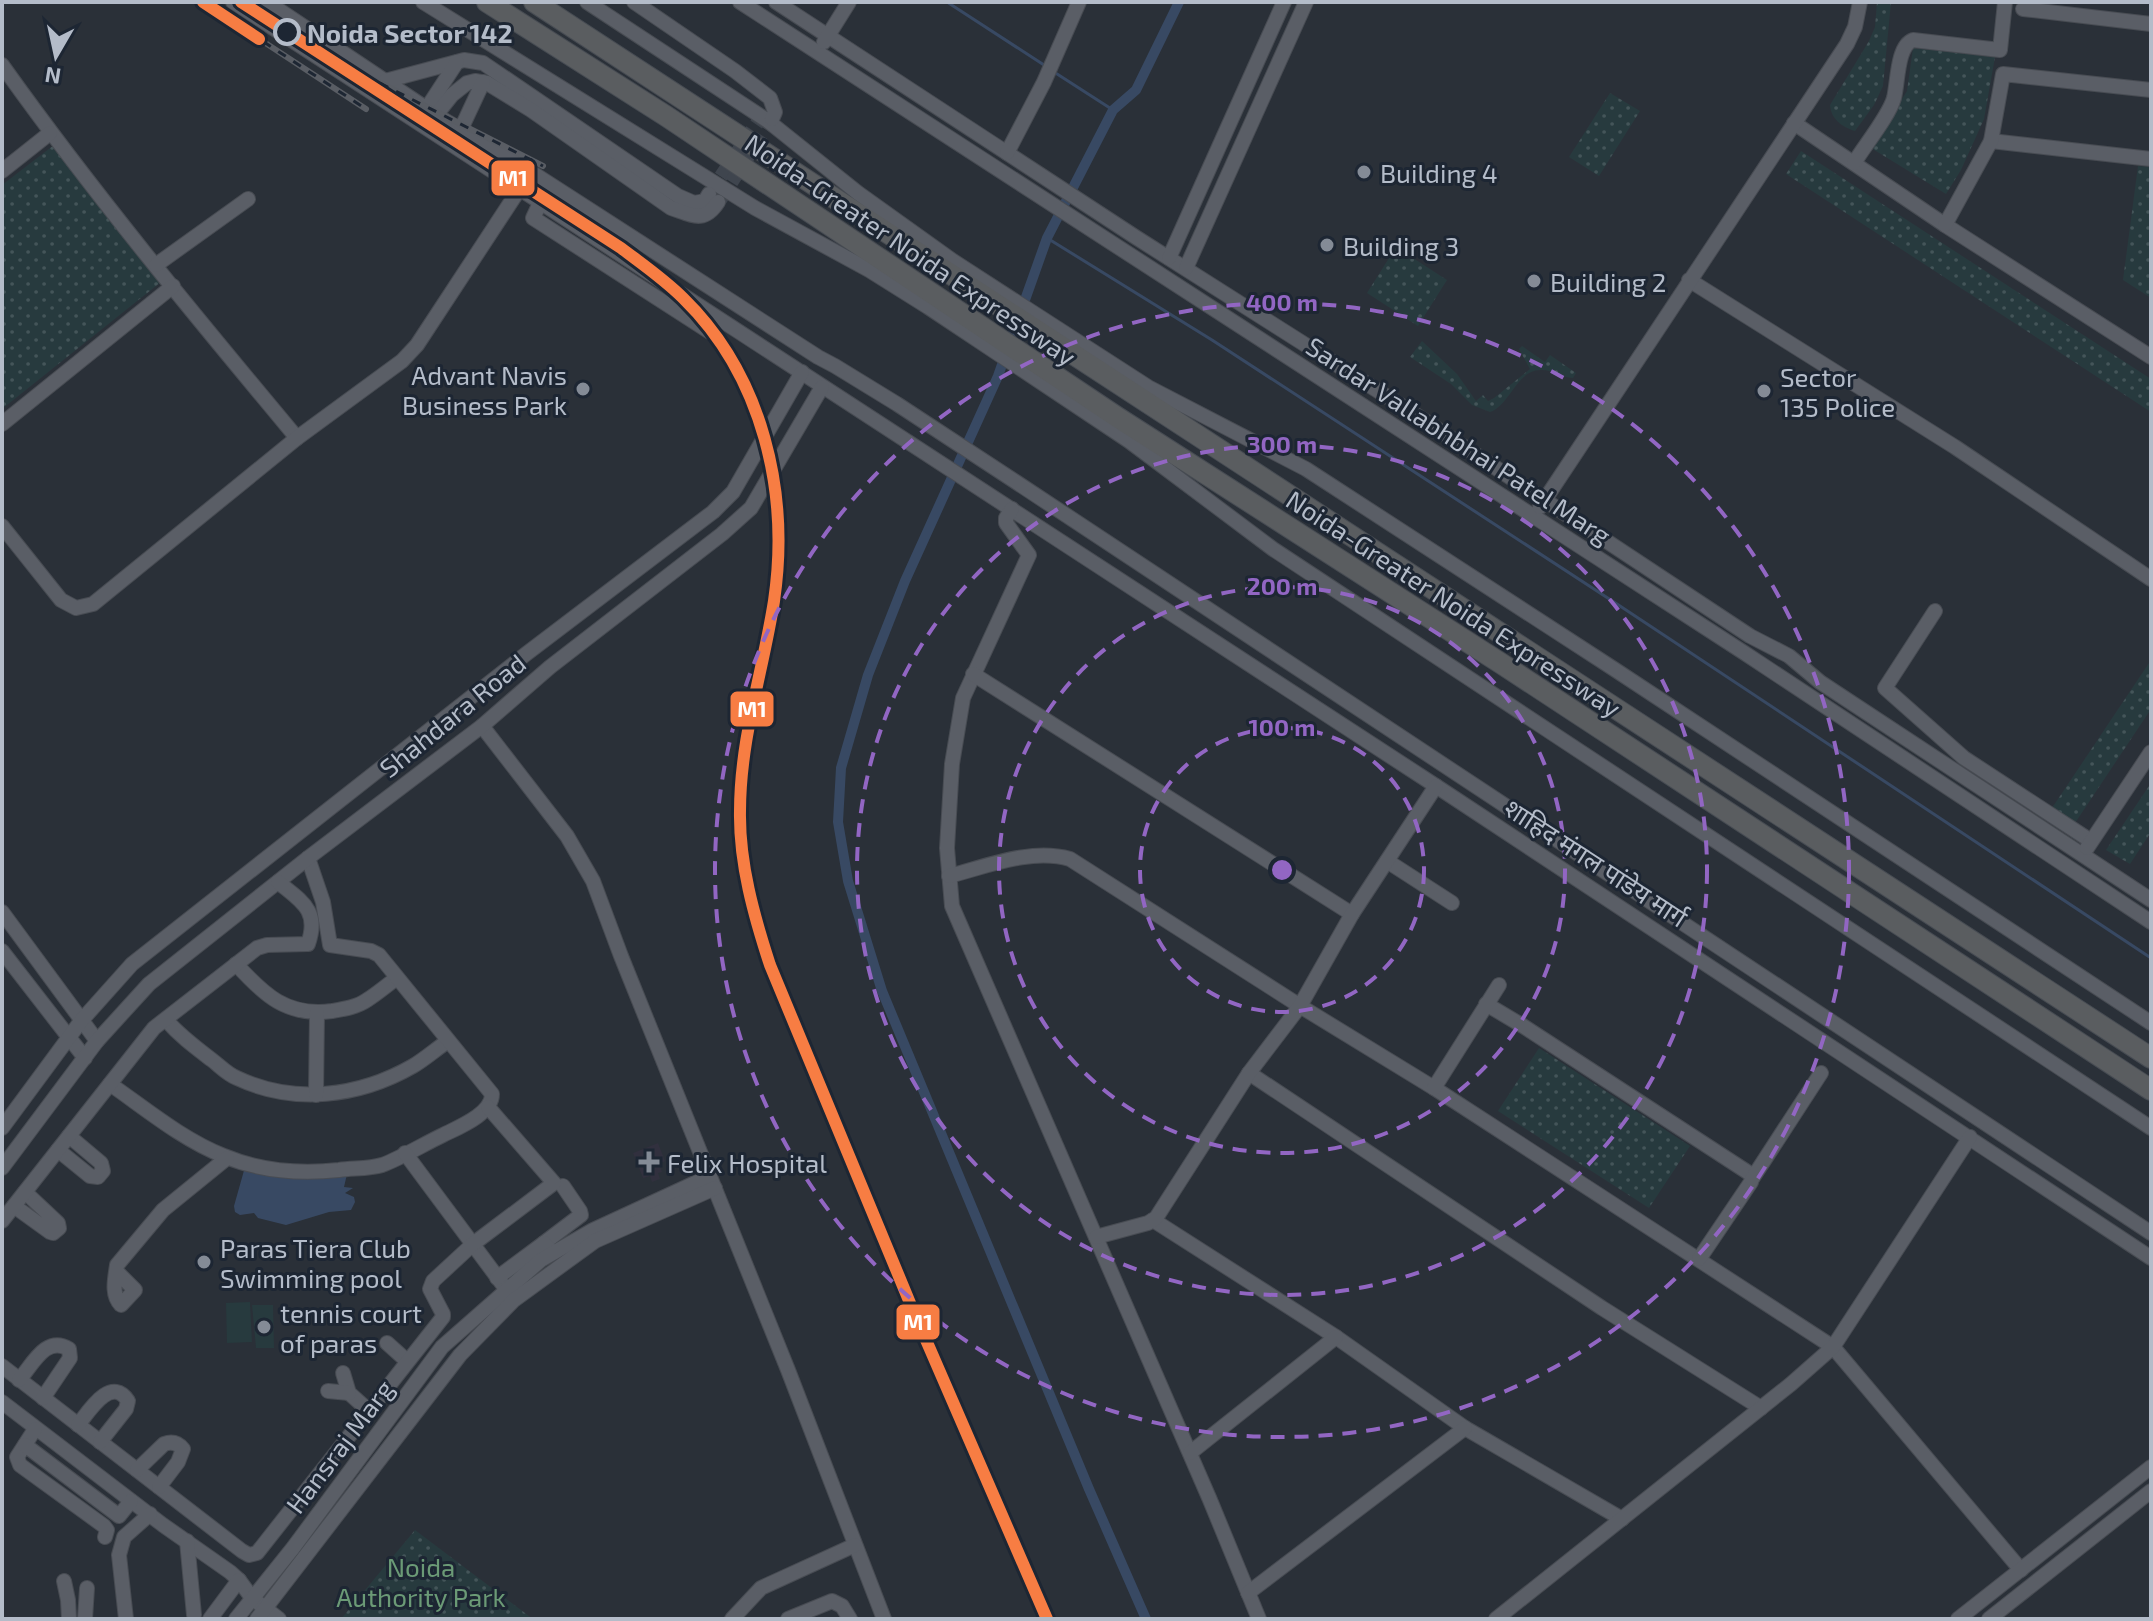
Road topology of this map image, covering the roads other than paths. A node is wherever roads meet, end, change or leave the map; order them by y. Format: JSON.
{"nodes":[{"id":1,"x":233,"y":2,"type":"edge"},
{"id":2,"x":267,"y":2,"type":"edge"},
{"id":3,"x":423,"y":2,"type":"edge"},
{"id":4,"x":487,"y":2,"type":"edge"},
{"id":5,"x":534,"y":2,"type":"edge"},
{"id":6,"x":587,"y":2,"type":"edge"},
{"id":7,"x":603,"y":2,"type":"edge"},
{"id":8,"x":634,"y":2,"type":"edge"},
{"id":9,"x":740,"y":2,"type":"edge"},
{"id":10,"x":849,"y":2,"type":"edge"},
{"id":11,"x":1079,"y":2,"type":"edge"},
{"id":12,"x":1284,"y":2,"type":"edge"},
{"id":13,"x":1306,"y":2,"type":"edge"},
{"id":14,"x":1860,"y":2,"type":"edge"},
{"id":15,"x":2005,"y":2,"type":"edge"},
{"id":16,"x":781,"y":3,"type":"edge"},
{"id":17,"x":2023,"y":9,"type":"dead end"},
{"id":18,"x":2151,"y":24,"type":"edge"},
{"id":19,"x":828,"y":36,"type":"junction"},
{"id":20,"x":817,"y":53,"type":"junction"},
{"id":21,"x":457,"y":62,"type":"junction"},
{"id":22,"x":2,"y":65,"type":"edge"},
{"id":23,"x":385,"y":81,"type":"junction"},
{"id":24,"x":483,"y":82,"type":"junction"},
{"id":25,"x":2151,"y":90,"type":"edge"},
{"id":26,"x":432,"y":112,"type":"junction"},
{"id":27,"x":1794,"y":123,"type":"junction"},
{"id":28,"x":461,"y":129,"type":"junction"},
{"id":29,"x":50,"y":133,"type":"junction"},
{"id":30,"x":1991,"y":141,"type":"junction"},
{"id":31,"x":1009,"y":154,"type":"junction"},
{"id":32,"x":2151,"y":159,"type":"edge"},
{"id":33,"x":1854,"y":163,"type":"junction"},
{"id":34,"x":2,"y":171,"type":"edge"},
{"id":35,"x":531,"y":172,"type":"junction"},
{"id":36,"x":519,"y":189,"type":"junction"},
{"id":37,"x":248,"y":199,"type":"dead end"},
{"id":38,"x":540,"y":203,"type":"junction"},
{"id":39,"x":1945,"y":225,"type":"junction"},
{"id":40,"x":1169,"y":258,"type":"junction"},
{"id":41,"x":156,"y":265,"type":"junction"},
{"id":42,"x":950,"y":267,"type":"junction"},
{"id":43,"x":1186,"y":268,"type":"junction"},
{"id":44,"x":1689,"y":280,"type":"junction"},
{"id":45,"x":173,"y":286,"type":"junction"},
{"id":46,"x":932,"y":301,"type":"junction"},
{"id":47,"x":710,"y":332,"type":"dead end"},
{"id":48,"x":1089,"y":357,"type":"junction"},
{"id":49,"x":2151,"y":357,"type":"edge"},
{"id":50,"x":802,"y":372,"type":"junction"},
{"id":51,"x":822,"y":387,"type":"junction"},
{"id":52,"x":1072,"y":395,"type":"junction"},
{"id":53,"x":2,"y":424,"type":"edge"},
{"id":54,"x":297,"y":438,"type":"junction"},
{"id":55,"x":1543,"y":501,"type":"junction"},
{"id":56,"x":1008,"y":507,"type":"junction"},
{"id":57,"x":1533,"y":516,"type":"junction"},
{"id":58,"x":2,"y":526,"type":"edge"},
{"id":59,"x":1145,"y":568,"type":"junction"},
{"id":60,"x":2151,"y":579,"type":"edge"},
{"id":61,"x":1131,"y":586,"type":"junction"},
{"id":62,"x":1935,"y":611,"type":"dead end"},
{"id":63,"x":973,"y":674,"type":"junction"},
{"id":64,"x":447,"y":716,"type":"junction"},
{"id":65,"x":482,"y":726,"type":"junction"},
{"id":66,"x":465,"y":738,"type":"junction"},
{"id":67,"x":2151,"y":752,"type":"edge"},
{"id":68,"x":1436,"y":786,"type":"junction"},
{"id":69,"x":2091,"y":841,"type":"junction"},
{"id":70,"x":2082,"y":855,"type":"junction"},
{"id":71,"x":308,"y":858,"type":"junction"},
{"id":72,"x":1387,"y":861,"type":"junction"},
{"id":73,"x":2072,"y":870,"type":"junction"},
{"id":74,"x":949,"y":876,"type":"junction"},
{"id":75,"x":278,"y":882,"type":"junction"},
{"id":76,"x":2151,"y":900,"type":"edge"},
{"id":77,"x":1452,"y":903,"type":"dead end"},
{"id":78,"x":2,"y":912,"type":"edge"},
{"id":79,"x":1352,"y":914,"type":"junction"},
{"id":80,"x":2151,"y":922,"type":"edge"},
{"id":81,"x":308,"y":944,"type":"junction"},
{"id":82,"x":330,"y":945,"type":"junction"},
{"id":83,"x":2,"y":951,"type":"edge"},
{"id":84,"x":236,"y":964,"type":"junction"},
{"id":85,"x":397,"y":978,"type":"junction"},
{"id":86,"x":1499,"y":985,"type":"dead end"},
{"id":87,"x":1486,"y":1004,"type":"junction"},
{"id":88,"x":1300,"y":1006,"type":"junction"},
{"id":89,"x":317,"y":1013,"type":"junction"},
{"id":90,"x":166,"y":1020,"type":"junction"},
{"id":91,"x":81,"y":1021,"type":"junction"},
{"id":92,"x":2151,"y":1023,"type":"edge"},
{"id":93,"x":69,"y":1038,"type":"junction"},
{"id":94,"x":97,"y":1041,"type":"junction"},
{"id":95,"x":448,"y":1041,"type":"junction"},
{"id":96,"x":85,"y":1058,"type":"junction"},
{"id":97,"x":2151,"y":1058,"type":"edge"},
{"id":98,"x":1249,"y":1073,"type":"junction"},
{"id":99,"x":1821,"y":1073,"type":"dead end"},
{"id":100,"x":110,"y":1084,"type":"junction"},
{"id":101,"x":1434,"y":1088,"type":"junction"},
{"id":102,"x":2151,"y":1090,"type":"edge"},
{"id":103,"x":316,"y":1095,"type":"junction"},
{"id":104,"x":488,"y":1107,"type":"junction"},
{"id":105,"x":2,"y":1128,"type":"edge"},
{"id":106,"x":2151,"y":1128,"type":"edge"},
{"id":107,"x":69,"y":1136,"type":"junction"},
{"id":108,"x":1970,"y":1137,"type":"junction"},
{"id":109,"x":58,"y":1150,"type":"junction"},
{"id":110,"x":405,"y":1153,"type":"junction"},
{"id":111,"x":227,"y":1158,"type":"junction"},
{"id":112,"x":2,"y":1168,"type":"edge"},
{"id":113,"x":1752,"y":1179,"type":"junction"},
{"id":114,"x":713,"y":1182,"type":"junction"},
{"id":115,"x":563,"y":1186,"type":"dead end"},
{"id":116,"x":25,"y":1192,"type":"junction"},
{"id":117,"x":14,"y":1206,"type":"junction"},
{"id":118,"x":1153,"y":1220,"type":"junction"},
{"id":119,"x":2,"y":1221,"type":"edge"},
{"id":120,"x":2151,"y":1233,"type":"edge"},
{"id":121,"x":1096,"y":1237,"type":"junction"},
{"id":122,"x":473,"y":1244,"type":"junction"},
{"id":123,"x":548,"y":1248,"type":"junction"},
{"id":124,"x":2151,"y":1258,"type":"edge"},
{"id":125,"x":1699,"y":1259,"type":"junction"},
{"id":126,"x":116,"y":1271,"type":"dead end"},
{"id":127,"x":505,"y":1290,"type":"junction"},
{"id":128,"x":1336,"y":1337,"type":"junction"},
{"id":129,"x":387,"y":1343,"type":"dead end"},
{"id":130,"x":1833,"y":1347,"type":"junction"},
{"id":131,"x":407,"y":1361,"type":"junction"},
{"id":132,"x":2,"y":1366,"type":"edge"},
{"id":133,"x":343,"y":1373,"type":"dead end"},
{"id":134,"x":19,"y":1380,"type":"junction"},
{"id":135,"x":328,"y":1391,"type":"dead end"},
{"id":136,"x":349,"y":1393,"type":"junction"},
{"id":137,"x":43,"y":1398,"type":"junction"},
{"id":138,"x":2,"y":1402,"type":"edge"},
{"id":139,"x":1761,"y":1408,"type":"junction"},
{"id":140,"x":368,"y":1410,"type":"junction"},
{"id":141,"x":78,"y":1425,"type":"junction"},
{"id":142,"x":1465,"y":1428,"type":"junction"},
{"id":143,"x":35,"y":1429,"type":"junction"},
{"id":144,"x":100,"y":1442,"type":"junction"},
{"id":145,"x":25,"y":1445,"type":"junction"},
{"id":146,"x":1190,"y":1453,"type":"junction"},
{"id":147,"x":2151,"y":1467,"type":"edge"},
{"id":148,"x":137,"y":1470,"type":"junction"},
{"id":149,"x":159,"y":1487,"type":"junction"},
{"id":150,"x":2151,"y":1491,"type":"edge"},
{"id":151,"x":131,"y":1501,"type":"junction"},
{"id":152,"x":150,"y":1514,"type":"junction"},
{"id":153,"x":1622,"y":1519,"type":"junction"},
{"id":154,"x":277,"y":1527,"type":"junction"},
{"id":155,"x":105,"y":1537,"type":"dead end"},
{"id":156,"x":187,"y":1541,"type":"junction"},
{"id":157,"x":297,"y":1542,"type":"junction"},
{"id":158,"x":855,"y":1545,"type":"junction"},
{"id":159,"x":2021,"y":1570,"type":"junction"},
{"id":160,"x":239,"y":1580,"type":"junction"},
{"id":161,"x":64,"y":1581,"type":"dead end"},
{"id":162,"x":87,"y":1588,"type":"dead end"},
{"id":163,"x":1248,"y":1593,"type":"junction"},
{"id":164,"x":252,"y":1598,"type":"junction"},
{"id":165,"x":261,"y":1614,"type":"edge"},
{"id":166,"x":194,"y":1615,"type":"dead end"},
{"id":167,"x":69,"y":1619,"type":"edge"},
{"id":168,"x":85,"y":1619,"type":"edge"},
{"id":169,"x":126,"y":1619,"type":"edge"},
{"id":170,"x":210,"y":1619,"type":"edge"},
{"id":171,"x":236,"y":1619,"type":"edge"},
{"id":172,"x":279,"y":1619,"type":"edge"},
{"id":173,"x":732,"y":1619,"type":"edge"},
{"id":174,"x":788,"y":1619,"type":"edge"},
{"id":175,"x":850,"y":1619,"type":"edge"},
{"id":176,"x":884,"y":1619,"type":"edge"},
{"id":177,"x":1259,"y":1619,"type":"edge"},
{"id":178,"x":1496,"y":1619,"type":"edge"},
{"id":179,"x":1958,"y":1619,"type":"edge"},
{"id":180,"x":1989,"y":1619,"type":"edge"}],
"edges":[{"from":1,"to":36,"type":"street","name":"शाहिद मंगल पांडेय मार्ग"},
{"from":2,"to":23,"type":"street"},
{"from":3,"to":46,"type":"street"},
{"from":4,"to":46,"type":"highway","name":"Noida-Greater Noida Expressway"},
{"from":5,"to":42,"type":"highway","name":"Noida-Greater Noida Expressway"},
{"from":6,"to":42,"type":"street"},
{"from":7,"to":8,"type":"street"},
{"from":9,"to":20,"type":"street","name":"Sardar Vallabhbhai Patel Marg"},
{"from":10,"to":19,"type":"street"},
{"from":11,"to":31,"type":"street"},
{"from":12,"to":40,"type":"street"},
{"from":13,"to":43,"type":"street"},
{"from":14,"to":27,"type":"street"},
{"from":15,"to":33,"type":"street"},
{"from":16,"to":19,"type":"street","name":"Sardar Vallabhbhai Patel Marg"},
{"from":17,"to":18,"type":"street"},
{"from":19,"to":20,"type":"street"},
{"from":19,"to":31,"type":"street","name":"Sardar Vallabhbhai Patel Marg"},
{"from":20,"to":57,"type":"street","name":"Sardar Vallabhbhai Patel Marg"},
{"from":21,"to":23,"type":"street"},
{"from":21,"to":24,"type":"street"},
{"from":21,"to":26,"type":"street"},
{"from":22,"to":29,"type":"street"},
{"from":23,"to":26,"type":"street"},
{"from":24,"to":26,"type":"street"},
{"from":24,"to":28,"type":"street"},
{"from":25,"to":30,"type":"street"},
{"from":26,"to":28,"type":"street"},
{"from":27,"to":33,"type":"street"},
{"from":27,"to":44,"type":"street"},
{"from":28,"to":35,"type":"street"},
{"from":29,"to":34,"type":"street"},
{"from":29,"to":41,"type":"street"},
{"from":30,"to":32,"type":"street"},
{"from":30,"to":39,"type":"street"},
{"from":31,"to":40,"type":"street","name":"Sardar Vallabhbhai Patel Marg"},
{"from":33,"to":39,"type":"street"},
{"from":35,"to":36,"type":"street"},
{"from":35,"to":59,"type":"street"},
{"from":36,"to":38,"type":"street","name":"शाहिद मंगल पांडेय मार्ग"},
{"from":36,"to":54,"type":"street"},
{"from":37,"to":41,"type":"street"},
{"from":38,"to":47,"type":"street"},
{"from":38,"to":50,"type":"street","name":"शाहिद मंगल पांडेय मार्ग"},
{"from":39,"to":49,"type":"street"},
{"from":40,"to":43,"type":"street","name":"Sardar Vallabhbhai Patel Marg"},
{"from":41,"to":45,"type":"street"},
{"from":42,"to":48,"type":"highway","name":"Noida-Greater Noida Expressway"},
{"from":43,"to":55,"type":"street","name":"Sardar Vallabhbhai Patel Marg"},
{"from":44,"to":55,"type":"street"},
{"from":44,"to":60,"type":"street"},
{"from":45,"to":53,"type":"street"},
{"from":45,"to":54,"type":"street"},
{"from":46,"to":52,"type":"highway","name":"Noida-Greater Noida Expressway"},
{"from":48,"to":92,"type":"street"},
{"from":48,"to":97,"type":"highway","name":"Noida-Greater Noida Expressway"},
{"from":50,"to":51,"type":"street","name":"शाहिद मंगल पांडेय मार्ग"},
{"from":50,"to":64,"type":"street","name":"Shahdara Road"},
{"from":51,"to":56,"type":"street","name":"शाहिद मंगल पांडेय मार्ग"},
{"from":51,"to":65,"type":"street","name":"Shahdara Road"},
{"from":52,"to":102,"type":"highway","name":"Noida-Greater Noida Expressway"},
{"from":52,"to":106,"type":"street"},
{"from":54,"to":58,"type":"street"},
{"from":55,"to":57,"type":"street"},
{"from":55,"to":70,"type":"street","name":"Sardar Vallabhbhai Patel Marg"},
{"from":56,"to":61,"type":"street","name":"शाहिद मंगल पांडेय मार्ग"},
{"from":56,"to":63,"type":"street"},
{"from":57,"to":73,"type":"street","name":"Sardar Vallabhbhai Patel Marg"},
{"from":59,"to":61,"type":"street"},
{"from":59,"to":120,"type":"street"},
{"from":61,"to":68,"type":"street","name":"शाहिद मंगल पांडेय मार्ग"},
{"from":62,"to":69,"type":"street"},
{"from":63,"to":74,"type":"street"},
{"from":63,"to":79,"type":"street"},
{"from":64,"to":66,"type":"street"},
{"from":64,"to":91,"type":"street","name":"Shahdara Road"},
{"from":65,"to":66,"type":"street","name":"Shahdara Road"},
{"from":65,"to":114,"type":"street"},
{"from":66,"to":71,"type":"street","name":"Shahdara Road"},
{"from":67,"to":69,"type":"street"},
{"from":68,"to":72,"type":"street"},
{"from":68,"to":108,"type":"street","name":"शाहिद मंगल पांडेय मार्ग"},
{"from":69,"to":70,"type":"street"},
{"from":70,"to":73,"type":"street"},
{"from":70,"to":76,"type":"street","name":"Sardar Vallabhbhai Patel Marg"},
{"from":71,"to":75,"type":"street","name":"Shahdara Road"},
{"from":71,"to":82,"type":"street"},
{"from":72,"to":77,"type":"street"},
{"from":72,"to":79,"type":"street"},
{"from":73,"to":80,"type":"street","name":"Sardar Vallabhbhai Patel Marg"},
{"from":74,"to":88,"type":"street"},
{"from":74,"to":121,"type":"street"},
{"from":75,"to":81,"type":"street"},
{"from":75,"to":94,"type":"street","name":"Shahdara Road"},
{"from":78,"to":91,"type":"street"},
{"from":79,"to":88,"type":"street"},
{"from":81,"to":82,"type":"street"},
{"from":81,"to":84,"type":"street"},
{"from":82,"to":85,"type":"street"},
{"from":83,"to":93,"type":"street"},
{"from":84,"to":89,"type":"street"},
{"from":84,"to":90,"type":"street"},
{"from":85,"to":89,"type":"street"},
{"from":85,"to":95,"type":"street"},
{"from":86,"to":87,"type":"street"},
{"from":87,"to":101,"type":"street"},
{"from":87,"to":113,"type":"street"},
{"from":88,"to":98,"type":"street"},
{"from":88,"to":101,"type":"street"},
{"from":89,"to":103,"type":"street"},
{"from":90,"to":100,"type":"street"},
{"from":90,"to":103,"type":"street"},
{"from":91,"to":93,"type":"street","name":"Shahdara Road"},
{"from":91,"to":94,"type":"street"},
{"from":93,"to":96,"type":"street"},
{"from":93,"to":105,"type":"street","name":"Shahdara Road"},
{"from":94,"to":96,"type":"street","name":"Shahdara Road"},
{"from":95,"to":103,"type":"street"},
{"from":95,"to":104,"type":"street"},
{"from":96,"to":112,"type":"street","name":"Shahdara Road"},
{"from":98,"to":118,"type":"street"},
{"from":98,"to":139,"type":"street"},
{"from":99,"to":113,"type":"street"},
{"from":100,"to":107,"type":"street"},
{"from":100,"to":111,"type":"street"},
{"from":101,"to":125,"type":"street"},
{"from":104,"to":110,"type":"street"},
{"from":104,"to":122,"type":"street"},
{"from":107,"to":109,"type":"street"},
{"from":107,"to":109,"type":"street"},
{"from":108,"to":124,"type":"street","name":"शाहिद मंगल पांडेय मार्ग"},
{"from":108,"to":130,"type":"street"},
{"from":109,"to":116,"type":"street"},
{"from":110,"to":111,"type":"street"},
{"from":110,"to":122,"type":"street"},
{"from":111,"to":126,"type":"street"},
{"from":113,"to":125,"type":"street"},
{"from":114,"to":123,"type":"street","name":"Hansraj Marg"},
{"from":114,"to":127,"type":"street","name":"Hansraj Marg"},
{"from":114,"to":158,"type":"street"},
{"from":115,"to":123,"type":"street"},
{"from":116,"to":117,"type":"street"},
{"from":116,"to":117,"type":"street"},
{"from":117,"to":119,"type":"street"},
{"from":118,"to":121,"type":"street"},
{"from":118,"to":128,"type":"street"},
{"from":121,"to":146,"type":"street"},
{"from":122,"to":127,"type":"street"},
{"from":122,"to":131,"type":"street"},
{"from":123,"to":127,"type":"street","name":"Hansraj Marg"},
{"from":125,"to":130,"type":"street"},
{"from":127,"to":157,"type":"street","name":"Hansraj Marg"},
{"from":127,"to":165,"type":"street","name":"Hansraj Marg"},
{"from":128,"to":142,"type":"street"},
{"from":128,"to":146,"type":"street"},
{"from":129,"to":131,"type":"street"},
{"from":130,"to":139,"type":"street"},
{"from":130,"to":159,"type":"street"},
{"from":131,"to":140,"type":"street"},
{"from":132,"to":134,"type":"street"},
{"from":133,"to":136,"type":"street"},
{"from":134,"to":137,"type":"street"},
{"from":134,"to":137,"type":"street"},
{"from":135,"to":136,"type":"street"},
{"from":136,"to":140,"type":"street"},
{"from":137,"to":141,"type":"street"},
{"from":138,"to":143,"type":"street"},
{"from":139,"to":153,"type":"street"},
{"from":140,"to":154,"type":"street"},
{"from":141,"to":144,"type":"street"},
{"from":141,"to":144,"type":"street"},
{"from":142,"to":153,"type":"street"},
{"from":142,"to":163,"type":"street"},
{"from":143,"to":145,"type":"street"},
{"from":143,"to":151,"type":"street"},
{"from":144,"to":148,"type":"street"},
{"from":145,"to":151,"type":"street"},
{"from":145,"to":155,"type":"street"},
{"from":146,"to":163,"type":"street"},
{"from":147,"to":159,"type":"street"},
{"from":148,"to":149,"type":"street"},
{"from":148,"to":149,"type":"street"},
{"from":149,"to":154,"type":"street"},
{"from":150,"to":180,"type":"street"},
{"from":151,"to":152,"type":"street"},
{"from":152,"to":156,"type":"street"},
{"from":152,"to":169,"type":"street"},
{"from":153,"to":178,"type":"street"},
{"from":154,"to":157,"type":"street"},
{"from":156,"to":160,"type":"street"},
{"from":156,"to":166,"type":"street"},
{"from":157,"to":164,"type":"street","name":"Hansraj Marg"},
{"from":158,"to":173,"type":"street"},
{"from":158,"to":176,"type":"street"},
{"from":159,"to":179,"type":"street"},
{"from":160,"to":164,"type":"street"},
{"from":160,"to":170,"type":"street"},
{"from":161,"to":167,"type":"street"},
{"from":162,"to":168,"type":"street"},
{"from":163,"to":177,"type":"street"},
{"from":164,"to":165,"type":"street"},
{"from":164,"to":171,"type":"street","name":"Hansraj Marg"},
{"from":165,"to":172,"type":"street"},
{"from":174,"to":175,"type":"street"}]}
